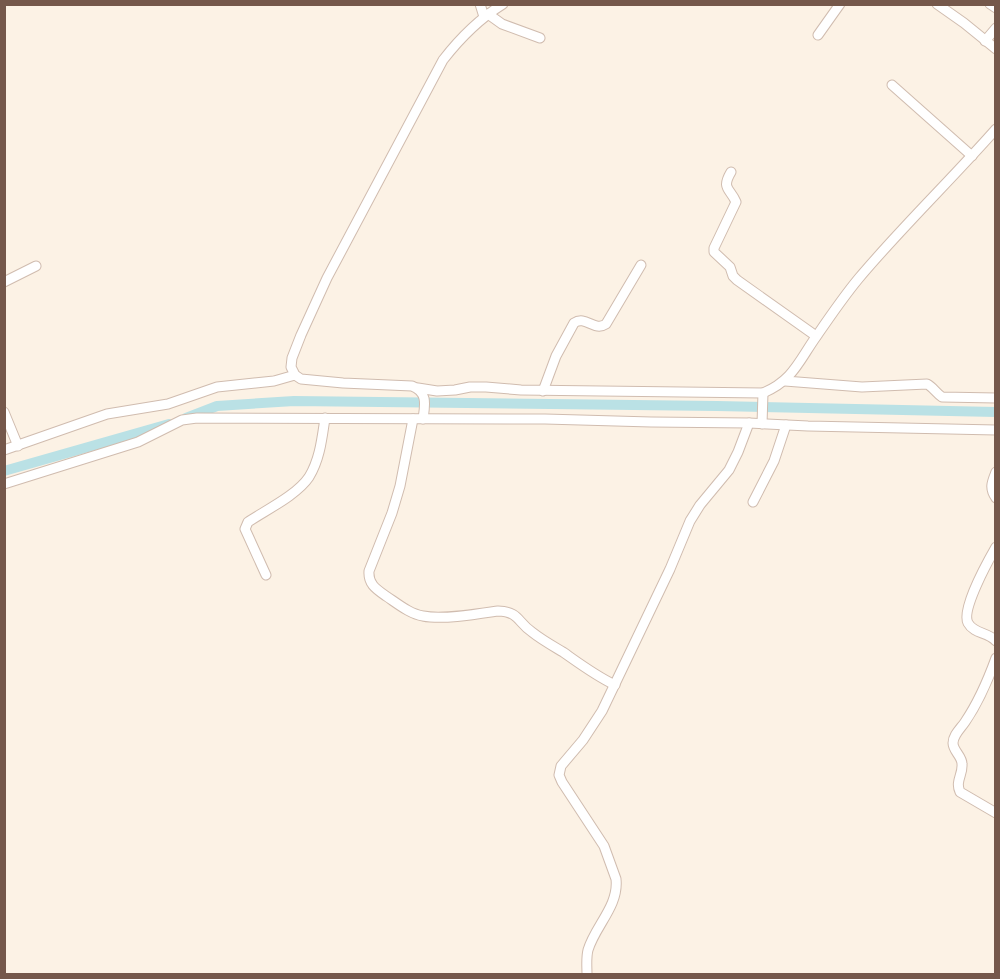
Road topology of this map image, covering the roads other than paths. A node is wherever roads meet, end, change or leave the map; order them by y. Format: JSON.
{"nodes":[{"id":1,"x":503,"y":4,"type":"edge"},
{"id":2,"x":840,"y":4,"type":"edge"},
{"id":3,"x":937,"y":4,"type":"edge"},
{"id":4,"x":990,"y":4,"type":"edge"},
{"id":5,"x":996,"y":8,"type":"edge"},
{"id":6,"x":483,"y":11,"type":"edge"},
{"id":7,"x":996,"y":28,"type":"edge"},
{"id":8,"x":818,"y":35,"type":"dead end"},
{"id":9,"x":540,"y":38,"type":"dead end"},
{"id":10,"x":985,"y":41,"type":"junction"},
{"id":11,"x":996,"y":49,"type":"edge"},
{"id":12,"x":891,"y":85,"type":"dead end"},
{"id":13,"x":996,"y":129,"type":"edge"},
{"id":14,"x":972,"y":156,"type":"junction"},
{"id":15,"x":731,"y":172,"type":"dead end"},
{"id":16,"x":641,"y":265,"type":"dead end"},
{"id":17,"x":36,"y":266,"type":"dead end"},
{"id":18,"x":4,"y":282,"type":"edge"},
{"id":19,"x":816,"y":336,"type":"junction"},
{"id":20,"x":295,"y":375,"type":"junction"},
{"id":21,"x":785,"y":381,"type":"junction"},
{"id":22,"x":543,"y":391,"type":"junction"},
{"id":23,"x":421,"y":392,"type":"junction"},
{"id":24,"x":763,"y":398,"type":"junction"},
{"id":25,"x":996,"y":398,"type":"edge"},
{"id":26,"x":4,"y":412,"type":"edge"},
{"id":27,"x":325,"y":418,"type":"junction"},
{"id":28,"x":418,"y":419,"type":"junction"},
{"id":29,"x":762,"y":419,"type":"junction"},
{"id":30,"x":749,"y":423,"type":"junction"},
{"id":31,"x":786,"y":425,"type":"junction"},
{"id":32,"x":996,"y":430,"type":"edge"},
{"id":33,"x":18,"y":446,"type":"junction"},
{"id":34,"x":4,"y":450,"type":"edge"},
{"id":35,"x":996,"y":472,"type":"edge"},
{"id":36,"x":4,"y":484,"type":"edge"},
{"id":37,"x":996,"y":498,"type":"edge"},
{"id":38,"x":753,"y":502,"type":"dead end"},
{"id":39,"x":996,"y":547,"type":"edge"},
{"id":40,"x":266,"y":575,"type":"dead end"},
{"id":41,"x":996,"y":641,"type":"edge"},
{"id":42,"x":996,"y":658,"type":"edge"},
{"id":43,"x":615,"y":685,"type":"junction"},
{"id":44,"x":996,"y":813,"type":"edge"},
{"id":45,"x":587,"y":975,"type":"edge"}],
"edges":[{"from":1,"to":6,"type":"street"},
{"from":2,"to":8,"type":"street"},
{"from":3,"to":10,"type":"street"},
{"from":4,"to":5,"type":"street"},
{"from":6,"to":9,"type":"street"},
{"from":6,"to":20,"type":"street"},
{"from":7,"to":10,"type":"street"},
{"from":10,"to":11,"type":"street"},
{"from":12,"to":14,"type":"street"},
{"from":13,"to":14,"type":"street"},
{"from":14,"to":19,"type":"street"},
{"from":15,"to":19,"type":"street"},
{"from":16,"to":22,"type":"street"},
{"from":17,"to":18,"type":"street"},
{"from":19,"to":21,"type":"street"},
{"from":20,"to":23,"type":"street"},
{"from":20,"to":33,"type":"street"},
{"from":21,"to":24,"type":"street"},
{"from":21,"to":25,"type":"street"},
{"from":22,"to":23,"type":"street"},
{"from":22,"to":24,"type":"street"},
{"from":23,"to":28,"type":"street"},
{"from":24,"to":29,"type":"street"},
{"from":26,"to":33,"type":"street"},
{"from":27,"to":28,"type":"street"},
{"from":27,"to":36,"type":"street"},
{"from":27,"to":40,"type":"street"},
{"from":28,"to":30,"type":"street"},
{"from":28,"to":43,"type":"street"},
{"from":29,"to":30,"type":"street"},
{"from":29,"to":31,"type":"street"},
{"from":30,"to":43,"type":"street"},
{"from":31,"to":32,"type":"street"},
{"from":31,"to":38,"type":"street"},
{"from":33,"to":34,"type":"street"},
{"from":35,"to":37,"type":"street"},
{"from":39,"to":41,"type":"street"},
{"from":42,"to":44,"type":"street"},
{"from":43,"to":45,"type":"street"}]}
